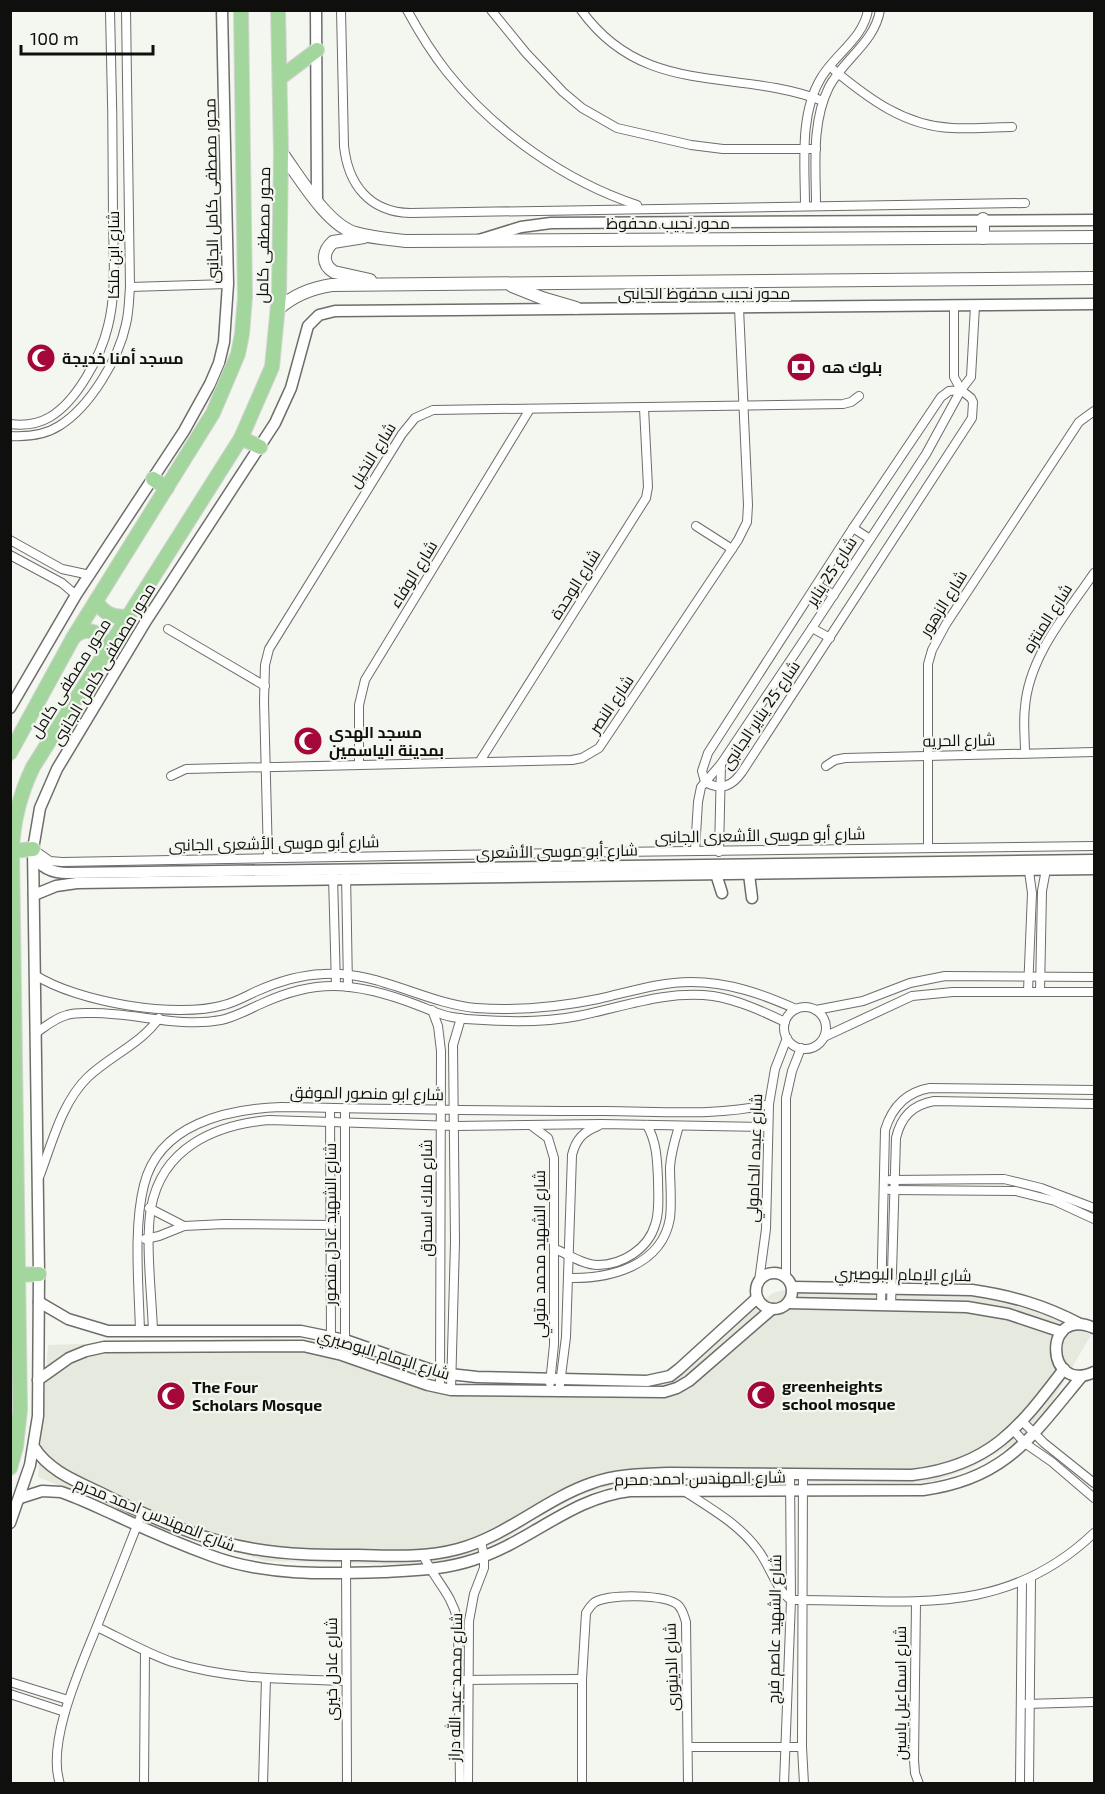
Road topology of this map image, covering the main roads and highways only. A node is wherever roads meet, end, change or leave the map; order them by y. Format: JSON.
{"nodes":[{"id":1,"x":241,"y":10,"type":"edge"},
{"id":2,"x":278,"y":10,"type":"edge"},
{"id":3,"x":317,"y":50,"type":"road end"},
{"id":4,"x":280,"y":78,"type":"junction"},
{"id":5,"x":280,"y":152,"type":"junction"},
{"id":6,"x":983,"y":219,"type":"road end"},
{"id":7,"x":369,"y":236,"type":"junction"},
{"id":8,"x":1095,"y":237,"type":"edge"},
{"id":9,"x":983,"y":238,"type":"junction"},
{"id":10,"x":1095,"y":278,"type":"edge"},
{"id":11,"x":508,"y":284,"type":"junction"},
{"id":12,"x":389,"y":285,"type":"junction"},
{"id":13,"x":576,"y":308,"type":"road end"},
{"id":14,"x":278,"y":309,"type":"junction"},
{"id":15,"x":241,"y":438,"type":"junction"},
{"id":16,"x":260,"y":447,"type":"road end"},
{"id":17,"x":153,"y":479,"type":"road end"},
{"id":18,"x":167,"y":488,"type":"junction"},
{"id":19,"x":96,"y":601,"type":"junction"},
{"id":20,"x":129,"y":616,"type":"junction"},
{"id":21,"x":73,"y":638,"type":"junction"},
{"id":22,"x":106,"y":651,"type":"junction"},
{"id":23,"x":10,"y":753,"type":"edge"},
{"id":24,"x":33,"y":849,"type":"road end"},
{"id":25,"x":12,"y":851,"type":"edge"},
{"id":26,"x":39,"y":1274,"type":"road end"},
{"id":27,"x":17,"y":1275,"type":"junction"},
{"id":28,"x":10,"y":1468,"type":"edge"}],
"edges":[{"from":1,"to":18,"type":"main road","name":"محور مصطفى كامل"},
{"from":2,"to":4,"type":"main road","name":"محور مصطفى كامل"},
{"from":3,"to":4,"type":"main road"},
{"from":4,"to":5,"type":"main road","name":"محور مصطفى كامل"},
{"from":5,"to":7,"type":"main road","name":"محور نجيب محفوظ"},
{"from":5,"to":14,"type":"main road","name":"محور مصطفى كامل"},
{"from":6,"to":9,"type":"main road"},
{"from":7,"to":9,"type":"main road","name":"محور نجيب محفوظ"},
{"from":7,"to":12,"type":"main road"},
{"from":8,"to":9,"type":"main road","name":"محور نجيب محفوظ"},
{"from":10,"to":11,"type":"main road"},
{"from":11,"to":12,"type":"main road"},
{"from":11,"to":13,"type":"main road"},
{"from":12,"to":14,"type":"main road"},
{"from":14,"to":15,"type":"main road","name":"محور مصطفى كامل"},
{"from":15,"to":16,"type":"main road"},
{"from":15,"to":20,"type":"main road","name":"محور مصطفى كامل"},
{"from":17,"to":18,"type":"main road"},
{"from":18,"to":19,"type":"main road","name":"محور مصطفى كامل"},
{"from":19,"to":20,"type":"main road"},
{"from":19,"to":21,"type":"main road","name":"محور مصطفى كامل"},
{"from":20,"to":22,"type":"main road","name":"محور مصطفى كامل"},
{"from":21,"to":22,"type":"main road"},
{"from":21,"to":23,"type":"main road","name":"محور مصطفى كامل"},
{"from":22,"to":25,"type":"main road","name":"محور مصطفى كامل"},
{"from":24,"to":25,"type":"main road"},
{"from":25,"to":27,"type":"main road","name":"محور مصطفى كامل"},
{"from":26,"to":27,"type":"main road"},
{"from":27,"to":28,"type":"main road","name":"محور مصطفى كامل"}]}
